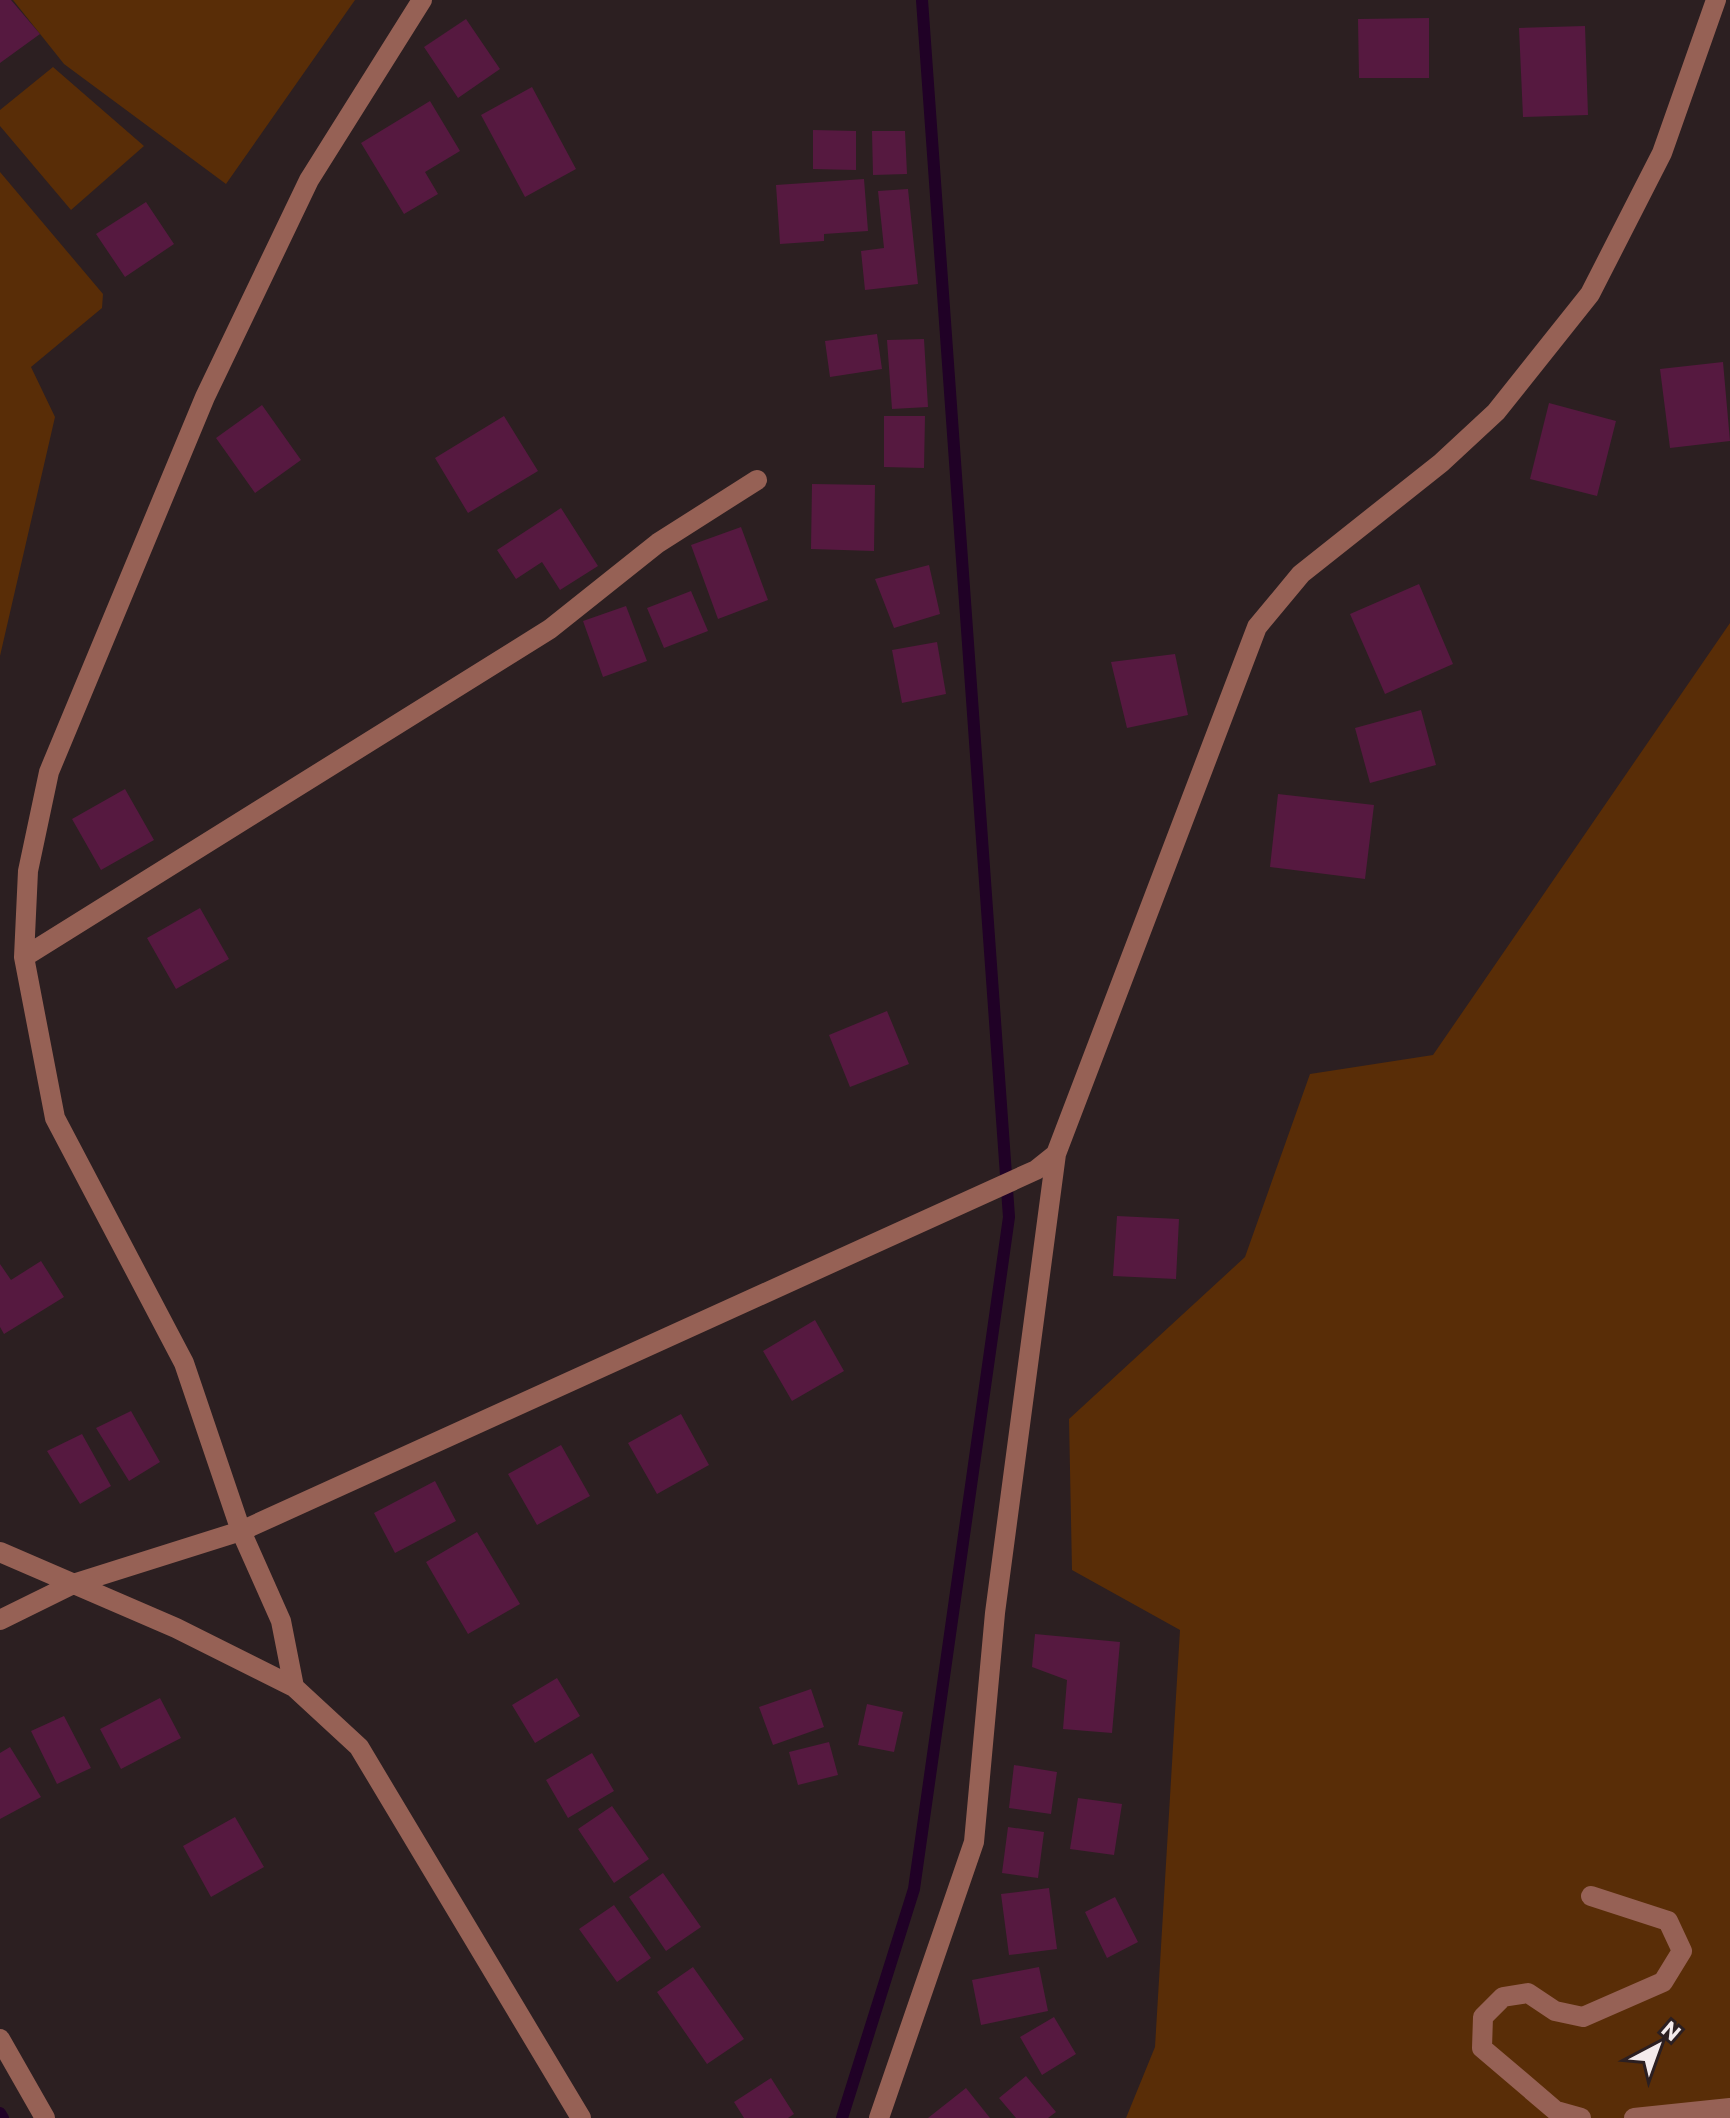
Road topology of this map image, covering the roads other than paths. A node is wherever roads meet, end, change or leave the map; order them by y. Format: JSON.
{"nodes":[{"id":1,"x":422,"y":0,"type":"edge"},
{"id":2,"x":1716,"y":0,"type":"edge"},
{"id":3,"x":757,"y":480,"type":"dead end"},
{"id":4,"x":24,"y":957,"type":"junction"},
{"id":5,"x":1056,"y":1154,"type":"junction"},
{"id":6,"x":241,"y":1531,"type":"junction"},
{"id":7,"x":0,"y":1552,"type":"edge"},
{"id":8,"x":73,"y":1584,"type":"junction"},
{"id":9,"x":0,"y":1620,"type":"edge"},
{"id":10,"x":294,"y":1687,"type":"junction"},
{"id":11,"x":1591,"y":1896,"type":"dead end"},
{"id":12,"x":0,"y":2039,"type":"edge"},
{"id":13,"x":1730,"y":2108,"type":"edge"},
{"id":14,"x":45,"y":2118,"type":"edge"},
{"id":15,"x":581,"y":2118,"type":"edge"},
{"id":16,"x":879,"y":2118,"type":"edge"},
{"id":17,"x":1581,"y":2118,"type":"edge"},
{"id":18,"x":1634,"y":2118,"type":"edge"}],
"edges":[{"from":1,"to":4,"type":"street"},
{"from":2,"to":5,"type":"street"},
{"from":3,"to":4,"type":"street"},
{"from":4,"to":6,"type":"street"},
{"from":5,"to":6,"type":"street"},
{"from":5,"to":16,"type":"street"},
{"from":6,"to":8,"type":"street"},
{"from":6,"to":10,"type":"street"},
{"from":7,"to":8,"type":"street"},
{"from":8,"to":9,"type":"street"},
{"from":8,"to":10,"type":"street"},
{"from":10,"to":15,"type":"street"},
{"from":11,"to":17,"type":"street"},
{"from":12,"to":14,"type":"street"},
{"from":13,"to":18,"type":"street"}]}
